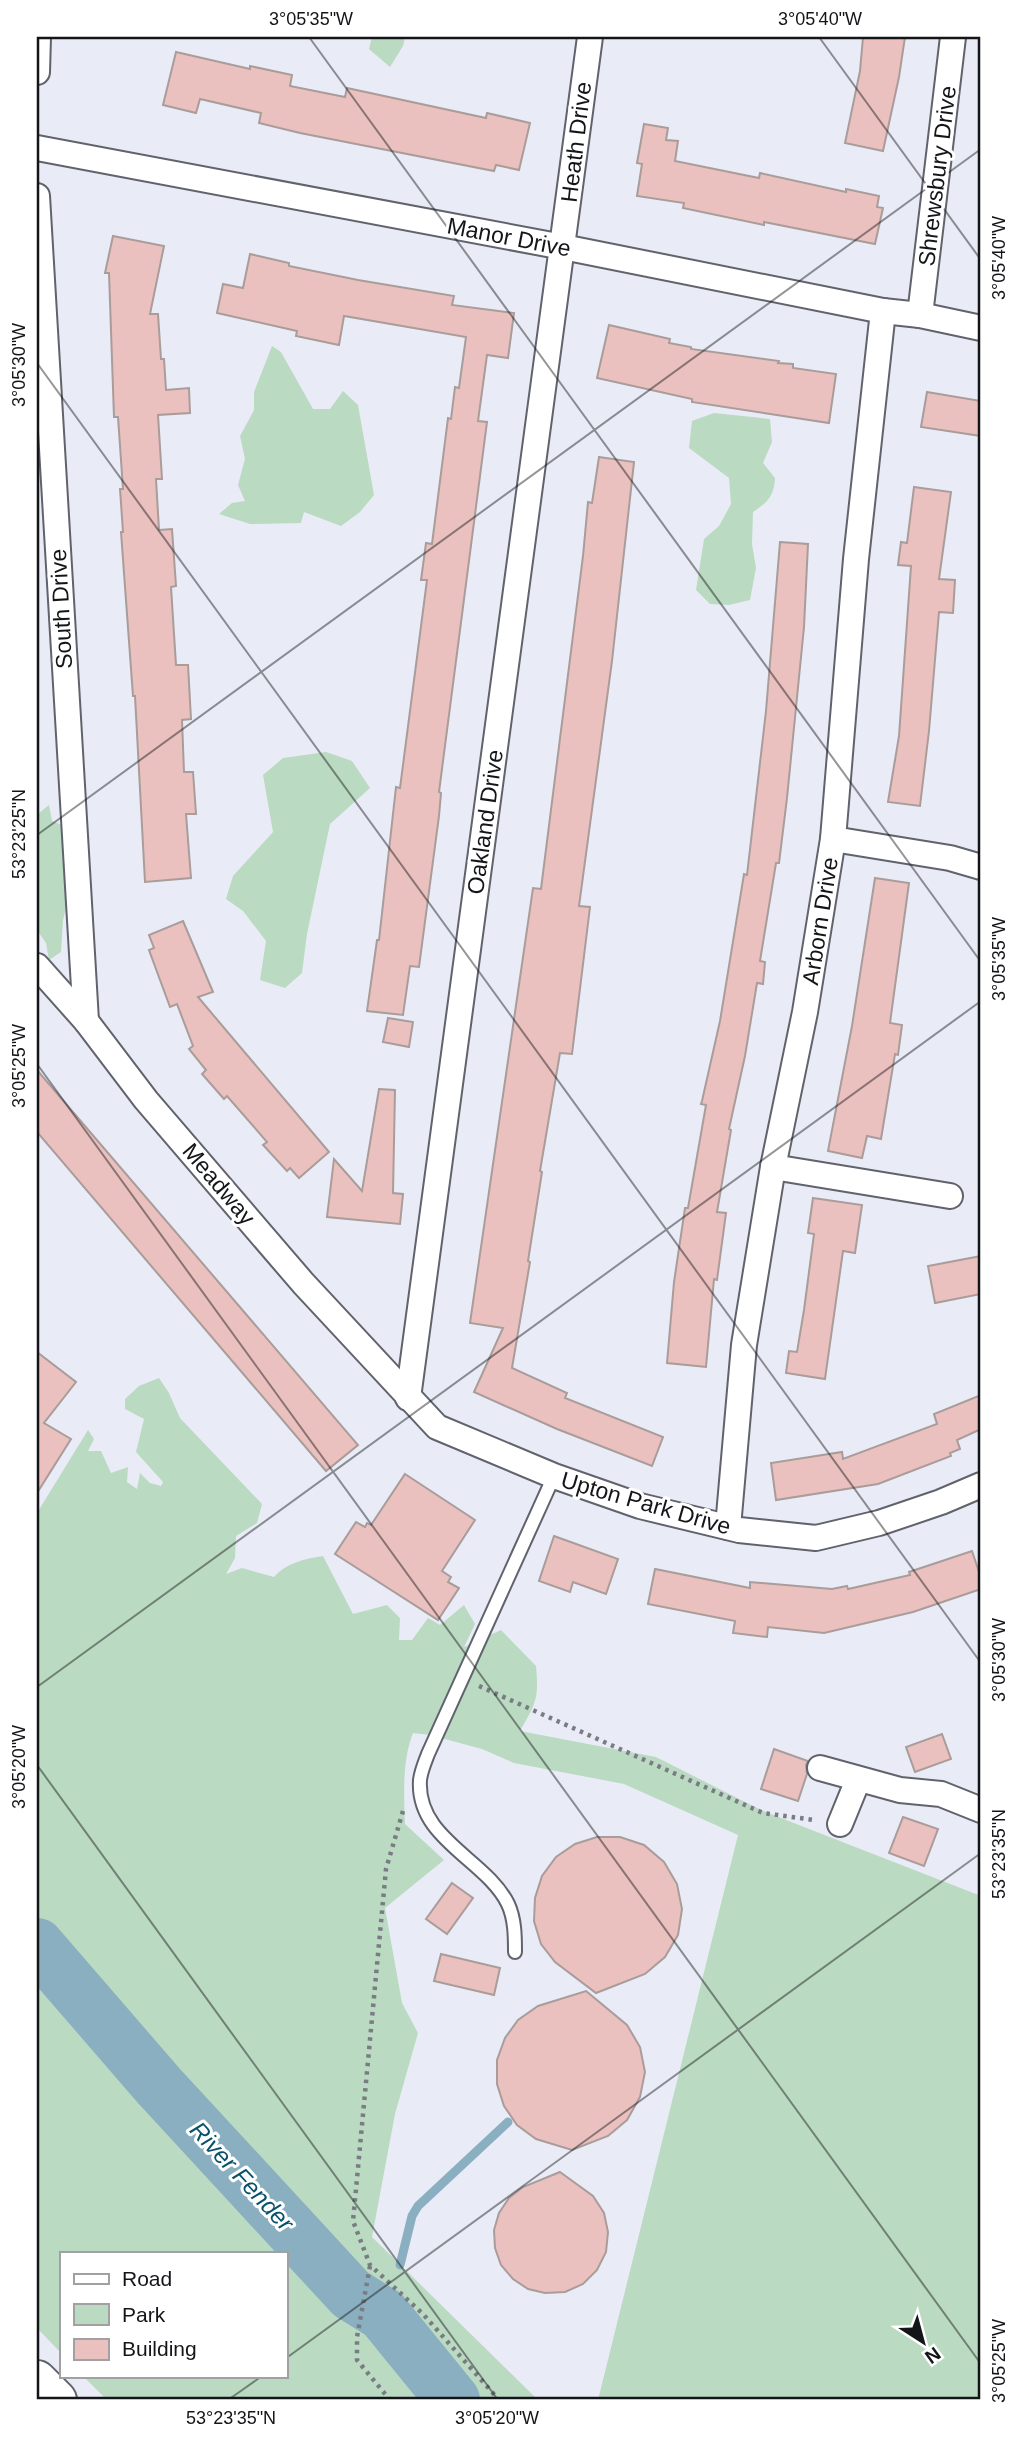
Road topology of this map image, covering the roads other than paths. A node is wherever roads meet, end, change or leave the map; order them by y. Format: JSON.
{"nodes":[{"id":1,"x":38,"y":37,"type":"edge"},
{"id":2,"x":590,"y":37,"type":"edge"},
{"id":3,"x":953,"y":37,"type":"edge"},
{"id":4,"x":37,"y":72,"type":"edge"},
{"id":5,"x":37,"y":148,"type":"edge"},
{"id":6,"x":37,"y":196,"type":"edge"},
{"id":7,"x":563,"y":247,"type":"junction"},
{"id":8,"x":883,"y":311,"type":"junction"},
{"id":9,"x":920,"y":315,"type":"junction"},
{"id":10,"x":981,"y":328,"type":"edge"},
{"id":11,"x":833,"y":839,"type":"junction"},
{"id":12,"x":981,"y":867,"type":"edge"},
{"id":13,"x":37,"y":966,"type":"edge"},
{"id":14,"x":86,"y":1021,"type":"junction"},
{"id":15,"x":773,"y":1167,"type":"junction"},
{"id":16,"x":950,"y":1196,"type":"dead end"},
{"id":17,"x":408,"y":1398,"type":"junction"},
{"id":18,"x":554,"y":1476,"type":"junction"},
{"id":19,"x":981,"y":1485,"type":"edge"},
{"id":20,"x":728,"y":1527,"type":"junction"},
{"id":21,"x":820,"y":1768,"type":"dead end"},
{"id":22,"x":858,"y":1780,"type":"junction"},
{"id":23,"x":981,"y":1810,"type":"edge"},
{"id":24,"x":840,"y":1824,"type":"road end"},
{"id":25,"x":515,"y":1952,"type":"dead end"},
{"id":26,"x":37,"y":2380,"type":"edge"},
{"id":27,"x":57,"y":2400,"type":"edge"}],
"edges":[{"from":1,"to":4,"type":"street"},
{"from":2,"to":7,"type":"street","name":"Heath Drive"},
{"from":3,"to":9,"type":"street","name":"Shrewsbury Drive"},
{"from":5,"to":7,"type":"street","name":"Manor Drive"},
{"from":6,"to":14,"type":"street","name":"South Drive"},
{"from":7,"to":8,"type":"street","name":"Manor Drive"},
{"from":7,"to":17,"type":"street","name":"Oakland Drive"},
{"from":8,"to":9,"type":"street","name":"Manor Drive"},
{"from":8,"to":11,"type":"street","name":"Arborn Drive"},
{"from":9,"to":10,"type":"street","name":"Manor Drive"},
{"from":11,"to":12,"type":"street"},
{"from":11,"to":15,"type":"street","name":"Arborn Drive"},
{"from":13,"to":14,"type":"street","name":"Meadway"},
{"from":14,"to":17,"type":"street","name":"Meadway"},
{"from":15,"to":16,"type":"street"},
{"from":15,"to":20,"type":"street","name":"Arborn Drive"},
{"from":17,"to":18,"type":"street","name":"Upton Park Drive"},
{"from":18,"to":20,"type":"street","name":"Upton Park Drive"},
{"from":18,"to":25,"type":"lane"},
{"from":19,"to":20,"type":"street","name":"Upton Park Drive"},
{"from":21,"to":22,"type":"street"},
{"from":22,"to":23,"type":"street"},
{"from":22,"to":24,"type":"street"},
{"from":26,"to":27,"type":"highway"}]}
